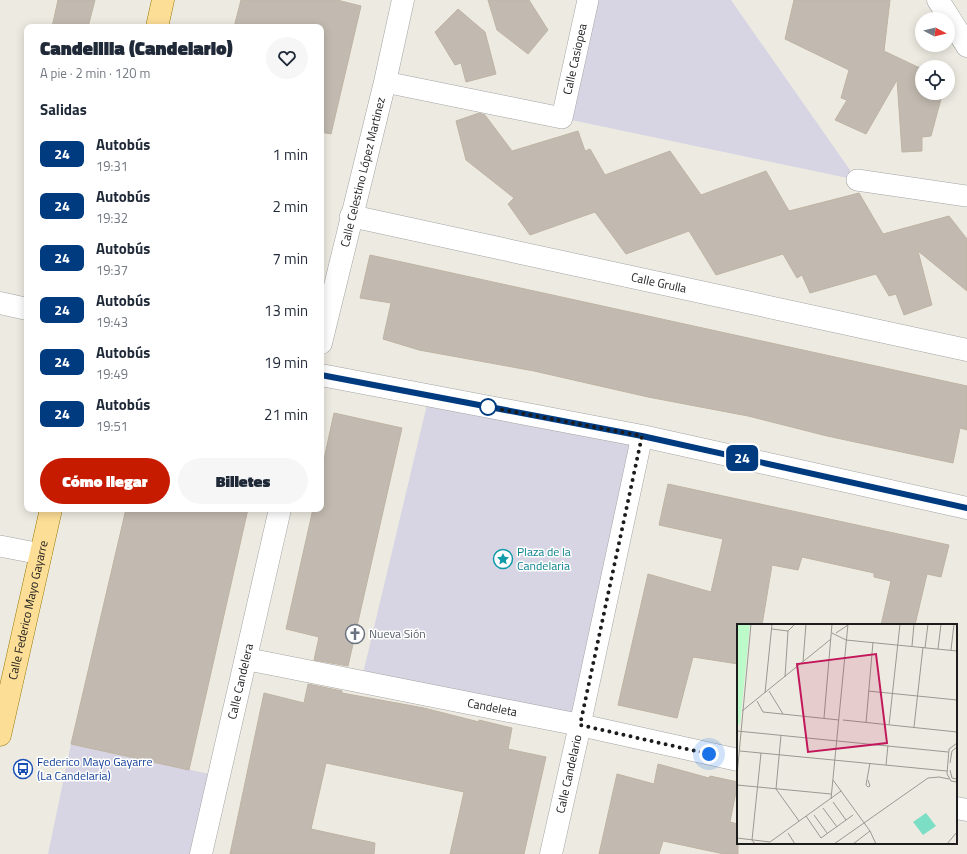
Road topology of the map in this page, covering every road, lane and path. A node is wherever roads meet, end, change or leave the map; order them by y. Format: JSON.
{"nodes":[{"id":1,"x":163,"y":0,"type":"edge"},
{"id":2,"x":403,"y":0,"type":"edge"},
{"id":3,"x":588,"y":0,"type":"edge"},
{"id":4,"x":938,"y":0,"type":"edge"},
{"id":5,"x":158,"y":24,"type":"edge"},
{"id":6,"x":967,"y":46,"type":"edge"},
{"id":7,"x":385,"y":82,"type":"junction"},
{"id":8,"x":857,"y":180,"type":"dead end"},
{"id":9,"x":967,"y":196,"type":"edge"},
{"id":10,"x":351,"y":216,"type":"junction"},
{"id":11,"x":0,"y":303,"type":"edge"},
{"id":12,"x":24,"y":308,"type":"edge"},
{"id":13,"x":324,"y":330,"type":"edge"},
{"id":14,"x":967,"y":350,"type":"edge"},
{"id":15,"x":324,"y":376,"type":"edge"},
{"id":16,"x":642,"y":436,"type":"junction"},
{"id":17,"x":967,"y":508,"type":"edge"},
{"id":18,"x":50,"y":512,"type":"edge"},
{"id":19,"x":279,"y":512,"type":"edge"},
{"id":20,"x":0,"y":546,"type":"edge"},
{"id":21,"x":41,"y":554,"type":"junction"},
{"id":22,"x":246,"y":658,"type":"junction"},
{"id":23,"x":580,"y":725,"type":"junction"},
{"id":24,"x":0,"y":736,"type":"edge"},
{"id":25,"x":737,"y":760,"type":"edge"},
{"id":26,"x":957,"y":808,"type":"edge"},
{"id":27,"x":967,"y":810,"type":"edge"},
{"id":28,"x":201,"y":854,"type":"edge"},
{"id":29,"x":551,"y":854,"type":"edge"}],
"edges":[{"from":1,"to":5,"type":"main road"},
{"from":2,"to":7,"type":"street","name":"Calle Celestino López Martinez"},
{"from":3,"to":7,"type":"street","name":"Calle Casiopea"},
{"from":4,"to":6,"type":"street"},
{"from":7,"to":10,"type":"street","name":"Calle Celestino López Martinez"},
{"from":8,"to":9,"type":"street"},
{"from":10,"to":13,"type":"street","name":"Calle Celestino López Martinez"},
{"from":10,"to":14,"type":"street","name":"Calle Grulla"},
{"from":11,"to":12,"type":"street"},
{"from":15,"to":16,"type":"street"},
{"from":16,"to":17,"type":"street"},
{"from":16,"to":23,"type":"street","name":"Calle Candelario"},
{"from":18,"to":21,"type":"main road","name":"Calle Federico Mayo Gayarre"},
{"from":19,"to":22,"type":"street","name":"Calle Candelera"},
{"from":20,"to":21,"type":"street"},
{"from":21,"to":24,"type":"main road","name":"Calle Federico Mayo Gayarre"},
{"from":22,"to":23,"type":"street","name":"Candeleta"},
{"from":22,"to":28,"type":"street","name":"Calle Candelera"},
{"from":23,"to":25,"type":"street","name":"Candeleta"},
{"from":23,"to":29,"type":"street","name":"Calle Candelario"},
{"from":26,"to":27,"type":"street"}]}
